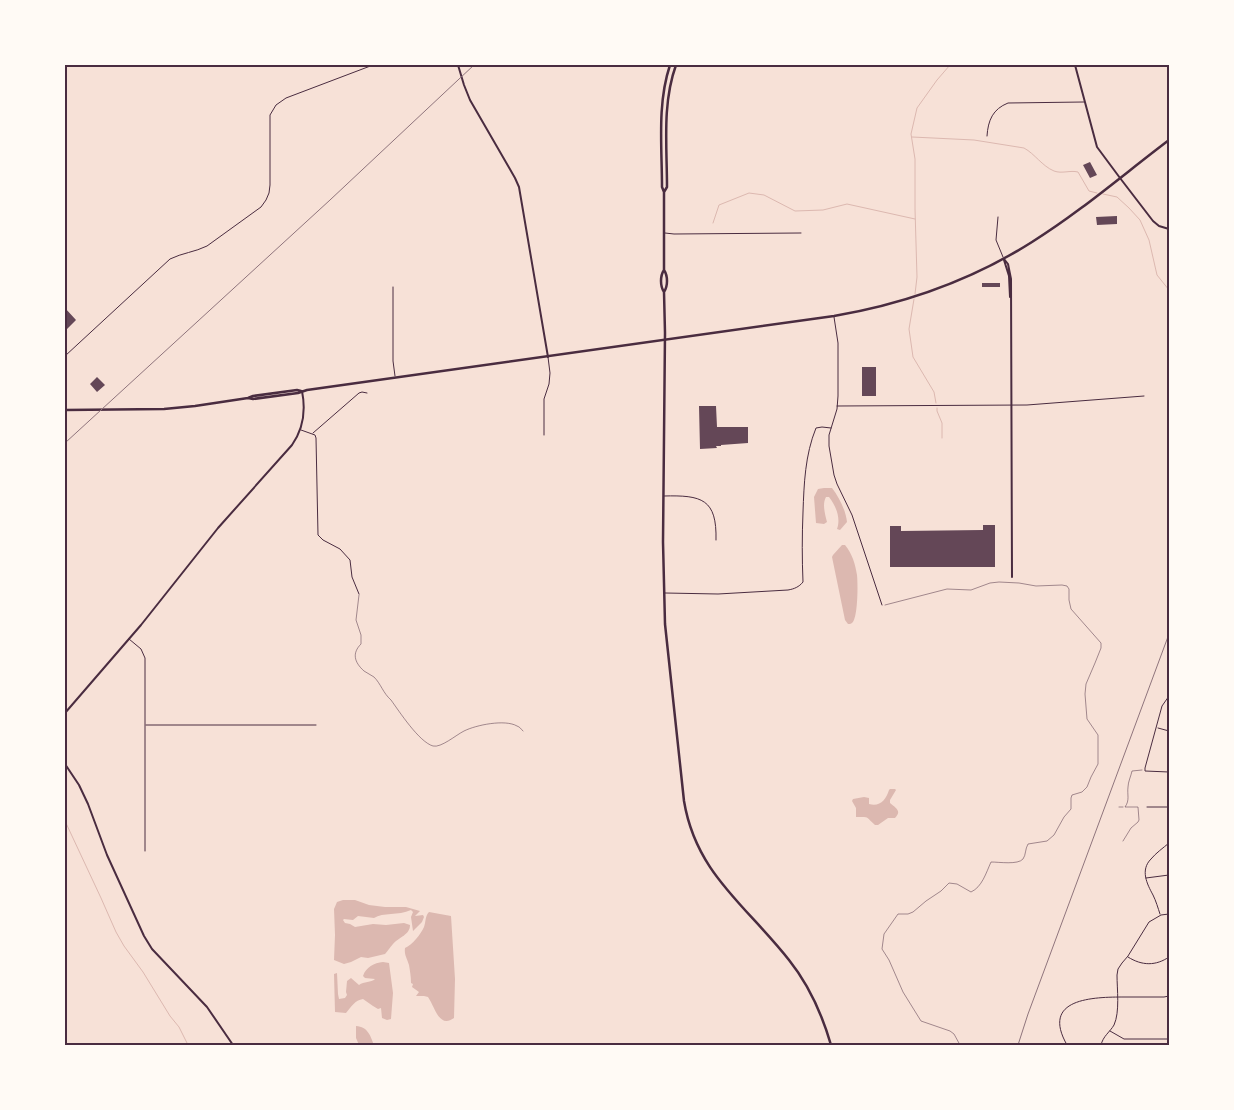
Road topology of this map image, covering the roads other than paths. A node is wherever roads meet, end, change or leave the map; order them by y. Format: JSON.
{"nodes":[{"id":1,"x":372,"y":65,"type":"edge"},
{"id":2,"x":458,"y":65,"type":"edge"},
{"id":3,"x":670,"y":65,"type":"edge"},
{"id":4,"x":676,"y":65,"type":"edge"},
{"id":5,"x":1074,"y":65,"type":"edge"},
{"id":6,"x":1084,"y":101,"type":"junction"},
{"id":7,"x":987,"y":136,"type":"dead end"},
{"id":8,"x":1169,"y":140,"type":"edge"},
{"id":9,"x":1120,"y":178,"type":"junction"},
{"id":10,"x":664,"y":192,"type":"junction"},
{"id":11,"x":998,"y":217,"type":"dead end"},
{"id":12,"x":1169,"y":229,"type":"edge"},
{"id":13,"x":664,"y":233,"type":"junction"},
{"id":14,"x":801,"y":233,"type":"dead end"},
{"id":15,"x":1004,"y":259,"type":"junction"},
{"id":16,"x":393,"y":287,"type":"dead end"},
{"id":17,"x":834,"y":316,"type":"junction"},
{"id":18,"x":664,"y":340,"type":"junction"},
{"id":19,"x":65,"y":356,"type":"edge"},
{"id":20,"x":548,"y":356,"type":"junction"},
{"id":21,"x":395,"y":378,"type":"junction"},
{"id":22,"x":302,"y":391,"type":"junction"},
{"id":23,"x":367,"y":393,"type":"dead end"},
{"id":24,"x":1144,"y":396,"type":"dead end"},
{"id":25,"x":1012,"y":405,"type":"junction"},
{"id":26,"x":837,"y":406,"type":"junction"},
{"id":27,"x":65,"y":410,"type":"edge"},
{"id":28,"x":831,"y":428,"type":"junction"},
{"id":29,"x":301,"y":429,"type":"junction"},
{"id":30,"x":312,"y":434,"type":"junction"},
{"id":31,"x":544,"y":435,"type":"dead end"},
{"id":32,"x":664,"y":496,"type":"junction"},
{"id":33,"x":716,"y":540,"type":"dead end"},
{"id":34,"x":1012,"y":577,"type":"dead end"},
{"id":35,"x":664,"y":593,"type":"junction"},
{"id":36,"x":360,"y":594,"type":"joint"},
{"id":37,"x":882,"y":605,"type":"road end"},
{"id":38,"x":129,"y":639,"type":"junction"},
{"id":39,"x":1169,"y":696,"type":"edge"},
{"id":40,"x":65,"y":713,"type":"edge"},
{"id":41,"x":316,"y":724,"type":"dead end"},
{"id":42,"x":145,"y":725,"type":"junction"},
{"id":43,"x":1157,"y":727,"type":"junction"},
{"id":44,"x":523,"y":731,"type":"dead end"},
{"id":45,"x":1169,"y":732,"type":"edge"},
{"id":46,"x":65,"y":764,"type":"edge"},
{"id":47,"x":1169,"y":772,"type":"edge"},
{"id":48,"x":1147,"y":807,"type":"dead end"},
{"id":49,"x":1169,"y":807,"type":"edge"},
{"id":50,"x":1169,"y":843,"type":"edge"},
{"id":51,"x":145,"y":851,"type":"dead end"},
{"id":52,"x":1169,"y":874,"type":"edge"},
{"id":53,"x":1145,"y":878,"type":"junction"},
{"id":54,"x":1169,"y":914,"type":"edge"},
{"id":55,"x":1161,"y":915,"type":"junction"},
{"id":56,"x":1128,"y":956,"type":"junction"},
{"id":57,"x":1169,"y":957,"type":"edge"},
{"id":58,"x":1169,"y":996,"type":"edge"},
{"id":59,"x":1117,"y":997,"type":"junction"},
{"id":60,"x":1110,"y":1031,"type":"junction"},
{"id":61,"x":1169,"y":1039,"type":"edge"},
{"id":62,"x":234,"y":1045,"type":"edge"},
{"id":63,"x":830,"y":1045,"type":"edge"},
{"id":64,"x":1068,"y":1045,"type":"edge"},
{"id":65,"x":1101,"y":1045,"type":"edge"}],
"edges":[{"from":1,"to":19,"type":"street"},
{"from":2,"to":20,"type":"main road"},
{"from":3,"to":10,"type":"main road"},
{"from":4,"to":10,"type":"main road"},
{"from":5,"to":6,"type":"main road"},
{"from":6,"to":7,"type":"street"},
{"from":6,"to":9,"type":"main road"},
{"from":8,"to":9,"type":"main road"},
{"from":9,"to":12,"type":"main road"},
{"from":9,"to":15,"type":"main road"},
{"from":10,"to":13,"type":"main road"},
{"from":11,"to":15,"type":"street"},
{"from":13,"to":14,"type":"street"},
{"from":13,"to":18,"type":"main road"},
{"from":15,"to":17,"type":"main road"},
{"from":15,"to":25,"type":"main road"},
{"from":16,"to":21,"type":"street"},
{"from":17,"to":18,"type":"main road"},
{"from":17,"to":26,"type":"street"},
{"from":18,"to":20,"type":"main road"},
{"from":18,"to":32,"type":"main road"},
{"from":20,"to":21,"type":"main road"},
{"from":20,"to":31,"type":"street"},
{"from":21,"to":22,"type":"main road"},
{"from":22,"to":27,"type":"main road"},
{"from":22,"to":29,"type":"main road"},
{"from":23,"to":30,"type":"street"},
{"from":24,"to":25,"type":"street"},
{"from":25,"to":26,"type":"street"},
{"from":25,"to":34,"type":"main road"},
{"from":26,"to":28,"type":"street"},
{"from":28,"to":35,"type":"street"},
{"from":28,"to":37,"type":"street"},
{"from":29,"to":30,"type":"street"},
{"from":29,"to":38,"type":"main road"},
{"from":30,"to":36,"type":"street"},
{"from":32,"to":33,"type":"street"},
{"from":32,"to":35,"type":"main road"},
{"from":35,"to":63,"type":"main road"},
{"from":36,"to":44,"type":"lane"},
{"from":38,"to":40,"type":"main road"},
{"from":38,"to":42,"type":"street"},
{"from":39,"to":43,"type":"street"},
{"from":41,"to":42,"type":"street"},
{"from":42,"to":51,"type":"street"},
{"from":43,"to":45,"type":"street"},
{"from":43,"to":47,"type":"street"},
{"from":46,"to":62,"type":"main road"},
{"from":48,"to":49,"type":"street"},
{"from":50,"to":53,"type":"street"},
{"from":52,"to":53,"type":"street"},
{"from":53,"to":55,"type":"street"},
{"from":54,"to":55,"type":"street"},
{"from":55,"to":56,"type":"street"},
{"from":56,"to":57,"type":"street"},
{"from":56,"to":59,"type":"street"},
{"from":58,"to":59,"type":"street"},
{"from":59,"to":60,"type":"street"},
{"from":59,"to":64,"type":"street"},
{"from":60,"to":61,"type":"street"},
{"from":60,"to":65,"type":"street"}]}
